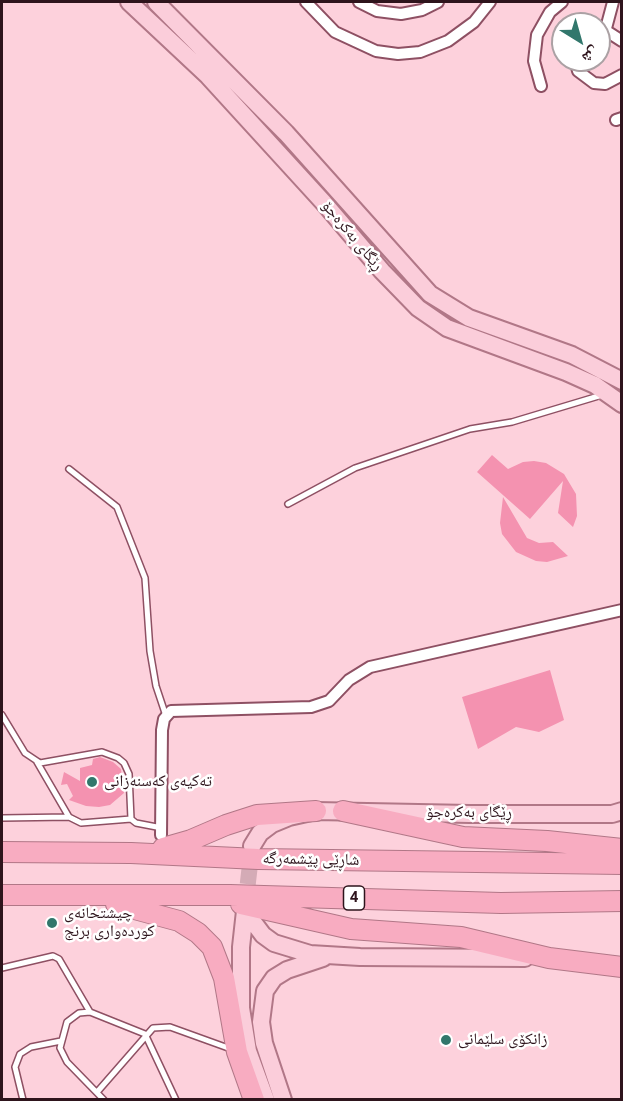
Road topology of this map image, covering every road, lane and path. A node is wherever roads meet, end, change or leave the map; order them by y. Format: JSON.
{"nodes":[{"id":1,"x":129,"y":2,"type":"edge"},
{"id":2,"x":156,"y":2,"type":"edge"},
{"id":3,"x":306,"y":2,"type":"edge"},
{"id":4,"x":359,"y":2,"type":"edge"},
{"id":5,"x":438,"y":2,"type":"edge"},
{"id":6,"x":490,"y":2,"type":"edge"},
{"id":7,"x":562,"y":2,"type":"edge"},
{"id":8,"x":579,"y":72,"type":"edge"},
{"id":9,"x":621,"y":75,"type":"edge"},
{"id":10,"x":541,"y":86,"type":"dead end"},
{"id":11,"x":621,"y":381,"type":"edge"},
{"id":12,"x":617,"y":399,"type":"edge"},
{"id":13,"x":69,"y":469,"type":"dead end"},
{"id":14,"x":288,"y":504,"type":"dead end"},
{"id":15,"x":621,"y":610,"type":"edge"},
{"id":16,"x":2,"y":715,"type":"edge"},
{"id":17,"x":165,"y":716,"type":"junction"},
{"id":18,"x":36,"y":761,"type":"junction"},
{"id":19,"x":316,"y":810,"type":"junction"},
{"id":20,"x":343,"y":811,"type":"junction"},
{"id":21,"x":618,"y":813,"type":"edge"},
{"id":22,"x":69,"y":817,"type":"junction"},
{"id":23,"x":2,"y":818,"type":"edge"},
{"id":24,"x":131,"y":819,"type":"junction"},
{"id":25,"x":161,"y":832,"type":"joint"},
{"id":26,"x":252,"y":846,"type":"tunnel mouth"},
{"id":27,"x":621,"y":849,"type":"edge"},
{"id":28,"x":2,"y":852,"type":"edge"},
{"id":29,"x":131,"y":853,"type":"junction"},
{"id":30,"x":621,"y":864,"type":"edge"},
{"id":31,"x":2,"y":895,"type":"edge"},
{"id":32,"x":206,"y":896,"type":"junction"},
{"id":33,"x":87,"y":897,"type":"junction"},
{"id":34,"x":621,"y":901,"type":"edge"},
{"id":35,"x":331,"y":957,"type":"junction"},
{"id":36,"x":621,"y":957,"type":"edge"},
{"id":37,"x":549,"y":958,"type":"junction"},
{"id":38,"x":621,"y":967,"type":"edge"},
{"id":39,"x":2,"y":968,"type":"edge"},
{"id":40,"x":90,"y":1012,"type":"junction"},
{"id":41,"x":145,"y":1034,"type":"junction"},
{"id":42,"x":61,"y":1041,"type":"junction"},
{"id":43,"x":237,"y":1052,"type":"junction"},
{"id":44,"x":98,"y":1091,"type":"junction"},
{"id":45,"x":23,"y":1100,"type":"edge"},
{"id":46,"x":104,"y":1100,"type":"edge"},
{"id":47,"x":176,"y":1100,"type":"edge"},
{"id":48,"x":254,"y":1100,"type":"edge"},
{"id":49,"x":266,"y":1100,"type":"edge"},
{"id":50,"x":283,"y":1100,"type":"edge"}],
"edges":[{"from":1,"to":12,"type":"main road","name":"ڕێگای بەکرەجۆ"},
{"from":2,"to":11,"type":"main road","name":"ڕێگای بەکرەجۆ"},
{"from":3,"to":6,"type":"street"},
{"from":4,"to":5,"type":"street"},
{"from":7,"to":10,"type":"street"},
{"from":8,"to":9,"type":"street"},
{"from":12,"to":14,"type":"lane"},
{"from":13,"to":17,"type":"lane"},
{"from":15,"to":17,"type":"street"},
{"from":16,"to":18,"type":"lane"},
{"from":17,"to":25,"type":"street"},
{"from":18,"to":22,"type":"lane"},
{"from":18,"to":24,"type":"lane"},
{"from":19,"to":20,"type":"main road","name":"ڕێگای بەکرەجۆ"},
{"from":19,"to":26,"type":"main road","name":"ڕێگای بەکرەجۆ"},
{"from":19,"to":29,"type":"highway"},
{"from":20,"to":21,"type":"main road","name":"ڕێگای بەکرەجۆ"},
{"from":20,"to":27,"type":"highway"},
{"from":22,"to":23,"type":"lane"},
{"from":22,"to":24,"type":"lane"},
{"from":24,"to":25,"type":"lane"},
{"from":28,"to":29,"type":"highway","name":"شاڕێی پێشمەرگە"},
{"from":29,"to":30,"type":"highway","name":"شاڕێی پێشمەرگە"},
{"from":31,"to":33,"type":"highway","number":"4"},
{"from":32,"to":33,"type":"highway","number":"4"},
{"from":32,"to":34,"type":"highway","number":"4"},
{"from":32,"to":37,"type":"highway"},
{"from":33,"to":43,"type":"highway"},
{"from":35,"to":37,"type":"main road"},
{"from":35,"to":49,"type":"main road"},
{"from":35,"to":50,"type":"main road"},
{"from":36,"to":37,"type":"main road"},
{"from":37,"to":38,"type":"highway"},
{"from":39,"to":40,"type":"lane"},
{"from":40,"to":41,"type":"lane"},
{"from":40,"to":42,"type":"lane"},
{"from":41,"to":43,"type":"lane"},
{"from":41,"to":44,"type":"lane"},
{"from":41,"to":47,"type":"lane"},
{"from":42,"to":44,"type":"lane"},
{"from":42,"to":45,"type":"lane"},
{"from":43,"to":48,"type":"highway"},
{"from":44,"to":46,"type":"lane"}]}
